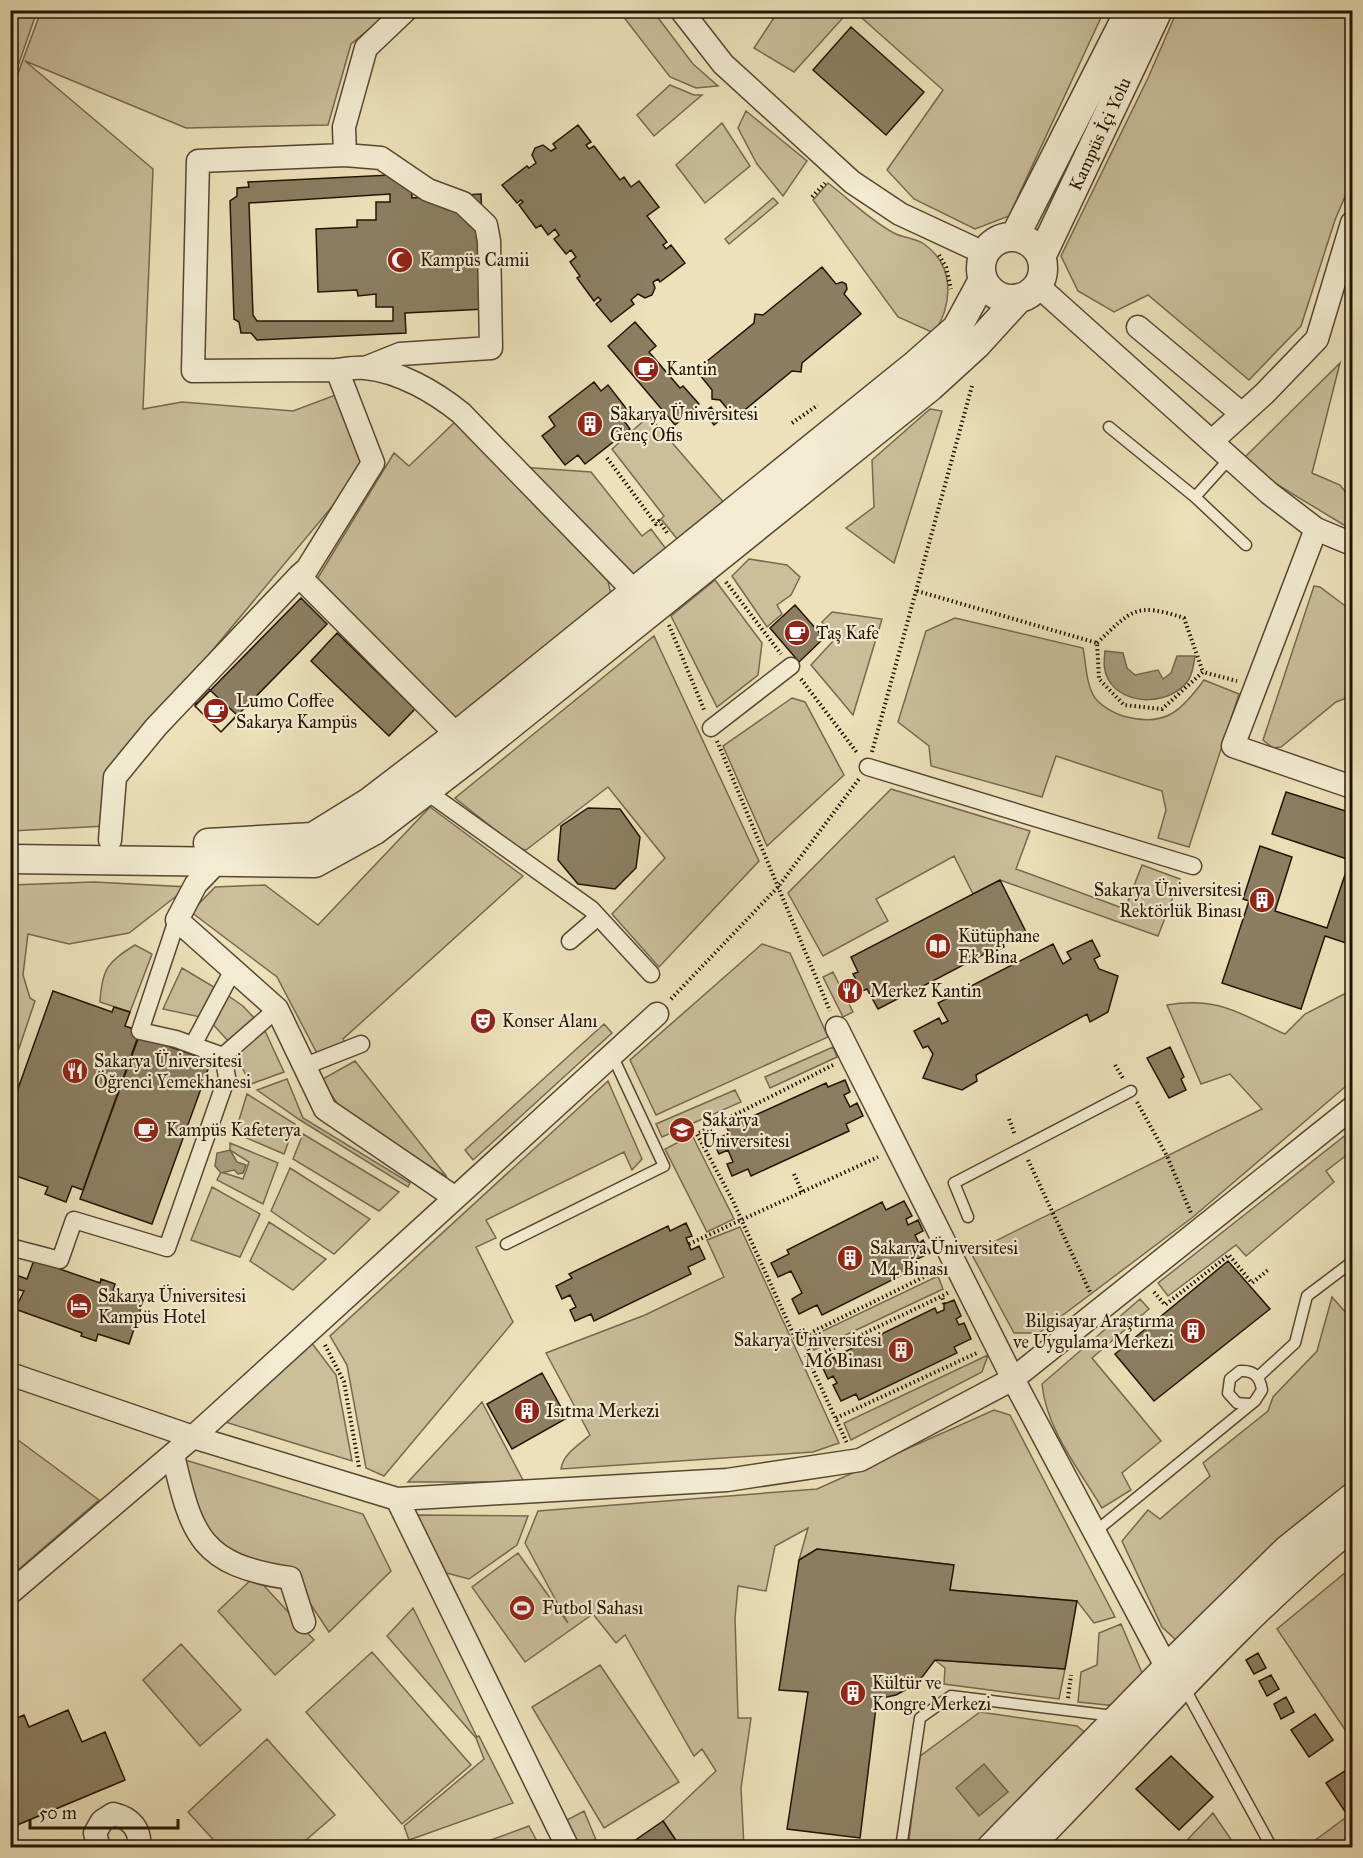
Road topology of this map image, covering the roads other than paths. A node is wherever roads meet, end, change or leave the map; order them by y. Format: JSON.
{"nodes":[{"id":1,"x":406,"y":10,"type":"edge"},
{"id":2,"x":681,"y":10,"type":"edge"},
{"id":3,"x":1130,"y":10,"type":"edge"},
{"id":4,"x":1158,"y":10,"type":"edge"},
{"id":5,"x":345,"y":155,"type":"junction"},
{"id":6,"x":1353,"y":223,"type":"edge"},
{"id":7,"x":1015,"y":236,"type":"junction"},
{"id":8,"x":1041,"y":257,"type":"junction"},
{"id":9,"x":983,"y":266,"type":"junction"},
{"id":10,"x":1028,"y":292,"type":"junction"},
{"id":11,"x":1138,"y":327,"type":"dead end"},
{"id":12,"x":365,"y":368,"type":"junction"},
{"id":13,"x":337,"y":370,"type":"junction"},
{"id":14,"x":1242,"y":414,"type":"junction"},
{"id":15,"x":1109,"y":427,"type":"dead end"},
{"id":16,"x":1212,"y":441,"type":"junction"},
{"id":17,"x":1230,"y":458,"type":"junction"},
{"id":18,"x":1195,"y":497,"type":"junction"},
{"id":19,"x":1316,"y":529,"type":"junction"},
{"id":20,"x":1353,"y":544,"type":"edge"},
{"id":21,"x":1246,"y":545,"type":"dead end"},
{"id":22,"x":299,"y":576,"type":"junction"},
{"id":23,"x":634,"y":591,"type":"junction"},
{"id":24,"x":790,"y":666,"type":"road end"},
{"id":25,"x":711,"y":728,"type":"road end"},
{"id":26,"x":457,"y":735,"type":"junction"},
{"id":27,"x":868,"y":767,"type":"road end"},
{"id":28,"x":1353,"y":787,"type":"edge"},
{"id":29,"x":426,"y":791,"type":"junction"},
{"id":30,"x":10,"y":839,"type":"edge"},
{"id":31,"x":110,"y":840,"type":"junction"},
{"id":32,"x":221,"y":852,"type":"junction"},
{"id":33,"x":10,"y":859,"type":"edge"},
{"id":34,"x":1193,"y":866,"type":"dead end"},
{"id":35,"x":598,"y":917,"type":"junction"},
{"id":36,"x":177,"y":920,"type":"junction"},
{"id":37,"x":570,"y":941,"type":"dead end"},
{"id":38,"x":233,"y":969,"type":"junction"},
{"id":39,"x":651,"y":974,"type":"dead end"},
{"id":40,"x":277,"y":1009,"type":"junction"},
{"id":41,"x":657,"y":1014,"type":"road end"},
{"id":42,"x":837,"y":1028,"type":"road end"},
{"id":43,"x":361,"y":1044,"type":"dead end"},
{"id":44,"x":193,"y":1045,"type":"junction"},
{"id":45,"x":612,"y":1055,"type":"junction"},
{"id":46,"x":223,"y":1056,"type":"junction"},
{"id":47,"x":305,"y":1066,"type":"junction"},
{"id":48,"x":1131,"y":1091,"type":"road end"},
{"id":49,"x":1353,"y":1108,"type":"edge"},
{"id":50,"x":454,"y":1197,"type":"junction"},
{"id":51,"x":968,"y":1217,"type":"dead end"},
{"id":52,"x":506,"y":1244,"type":"dead end"},
{"id":53,"x":10,"y":1247,"type":"edge"},
{"id":54,"x":1353,"y":1262,"type":"edge"},
{"id":55,"x":10,"y":1374,"type":"edge"},
{"id":56,"x":1258,"y":1377,"type":"junction"},
{"id":57,"x":1013,"y":1379,"type":"junction"},
{"id":58,"x":1249,"y":1404,"type":"junction"},
{"id":59,"x":193,"y":1437,"type":"junction"},
{"id":60,"x":173,"y":1455,"type":"junction"},
{"id":61,"x":1353,"y":1498,"type":"edge"},
{"id":62,"x":397,"y":1499,"type":"junction"},
{"id":63,"x":1353,"y":1526,"type":"edge"},
{"id":64,"x":1096,"y":1531,"type":"junction"},
{"id":65,"x":10,"y":1593,"type":"edge"},
{"id":66,"x":304,"y":1622,"type":"dead end"},
{"id":67,"x":1175,"y":1676,"type":"junction"},
{"id":68,"x":1120,"y":1717,"type":"junction"},
{"id":69,"x":99,"y":1848,"type":"edge"},
{"id":70,"x":139,"y":1848,"type":"edge"},
{"id":71,"x":568,"y":1848,"type":"edge"},
{"id":72,"x":900,"y":1848,"type":"edge"},
{"id":73,"x":991,"y":1848,"type":"edge"},
{"id":74,"x":1027,"y":1848,"type":"edge"},
{"id":75,"x":1272,"y":1848,"type":"edge"}],
"edges":[{"from":1,"to":5,"type":"street"},
{"from":2,"to":9,"type":"street"},
{"from":3,"to":7,"type":"street","name":"Kampüs İçi Yolu"},
{"from":4,"to":8,"type":"street","name":"Kampüs İçi Yolu"},
{"from":5,"to":12,"type":"street"},
{"from":5,"to":13,"type":"street"},
{"from":6,"to":14,"type":"street"},
{"from":7,"to":8,"type":"street"},
{"from":7,"to":9,"type":"street"},
{"from":8,"to":10,"type":"street"},
{"from":9,"to":10,"type":"street"},
{"from":9,"to":23,"type":"street"},
{"from":10,"to":16,"type":"street"},
{"from":10,"to":29,"type":"street"},
{"from":11,"to":14,"type":"street"},
{"from":12,"to":13,"type":"street"},
{"from":12,"to":23,"type":"street"},
{"from":13,"to":22,"type":"street"},
{"from":14,"to":16,"type":"street"},
{"from":15,"to":18,"type":"lane"},
{"from":16,"to":17,"type":"street"},
{"from":17,"to":18,"type":"lane"},
{"from":17,"to":19,"type":"street"},
{"from":18,"to":21,"type":"lane"},
{"from":19,"to":20,"type":"street"},
{"from":19,"to":28,"type":"street"},
{"from":22,"to":26,"type":"street"},
{"from":22,"to":31,"type":"street"},
{"from":23,"to":26,"type":"street"},
{"from":24,"to":25,"type":"street"},
{"from":26,"to":32,"type":"street"},
{"from":27,"to":34,"type":"street"},
{"from":29,"to":32,"type":"street"},
{"from":29,"to":35,"type":"street"},
{"from":30,"to":31,"type":"street"},
{"from":31,"to":32,"type":"street"},
{"from":32,"to":33,"type":"street"},
{"from":32,"to":36,"type":"street"},
{"from":35,"to":37,"type":"street"},
{"from":35,"to":39,"type":"street"},
{"from":36,"to":38,"type":"street"},
{"from":36,"to":44,"type":"street"},
{"from":38,"to":40,"type":"street"},
{"from":38,"to":44,"type":"street"},
{"from":40,"to":46,"type":"street"},
{"from":40,"to":47,"type":"street"},
{"from":41,"to":45,"type":"street"},
{"from":42,"to":57,"type":"street"},
{"from":43,"to":47,"type":"street"},
{"from":44,"to":46,"type":"street"},
{"from":45,"to":50,"type":"street"},
{"from":45,"to":52,"type":"lane"},
{"from":46,"to":53,"type":"street"},
{"from":47,"to":50,"type":"street"},
{"from":48,"to":51,"type":"lane"},
{"from":49,"to":57,"type":"street"},
{"from":50,"to":59,"type":"street"},
{"from":54,"to":56,"type":"lane"},
{"from":55,"to":59,"type":"street"},
{"from":56,"to":58,"type":"lane"},
{"from":56,"to":58,"type":"lane"},
{"from":57,"to":62,"type":"street"},
{"from":57,"to":64,"type":"street"},
{"from":58,"to":64,"type":"lane"},
{"from":59,"to":60,"type":"street"},
{"from":59,"to":62,"type":"street"},
{"from":60,"to":65,"type":"street"},
{"from":60,"to":66,"type":"street"},
{"from":61,"to":67,"type":"street"},
{"from":62,"to":71,"type":"street"},
{"from":63,"to":67,"type":"street"},
{"from":64,"to":67,"type":"street"},
{"from":67,"to":68,"type":"street"},
{"from":67,"to":74,"type":"street"},
{"from":67,"to":75,"type":"lane"},
{"from":68,"to":72,"type":"lane"},
{"from":68,"to":73,"type":"street"},
{"from":69,"to":70,"type":"street"}]}
